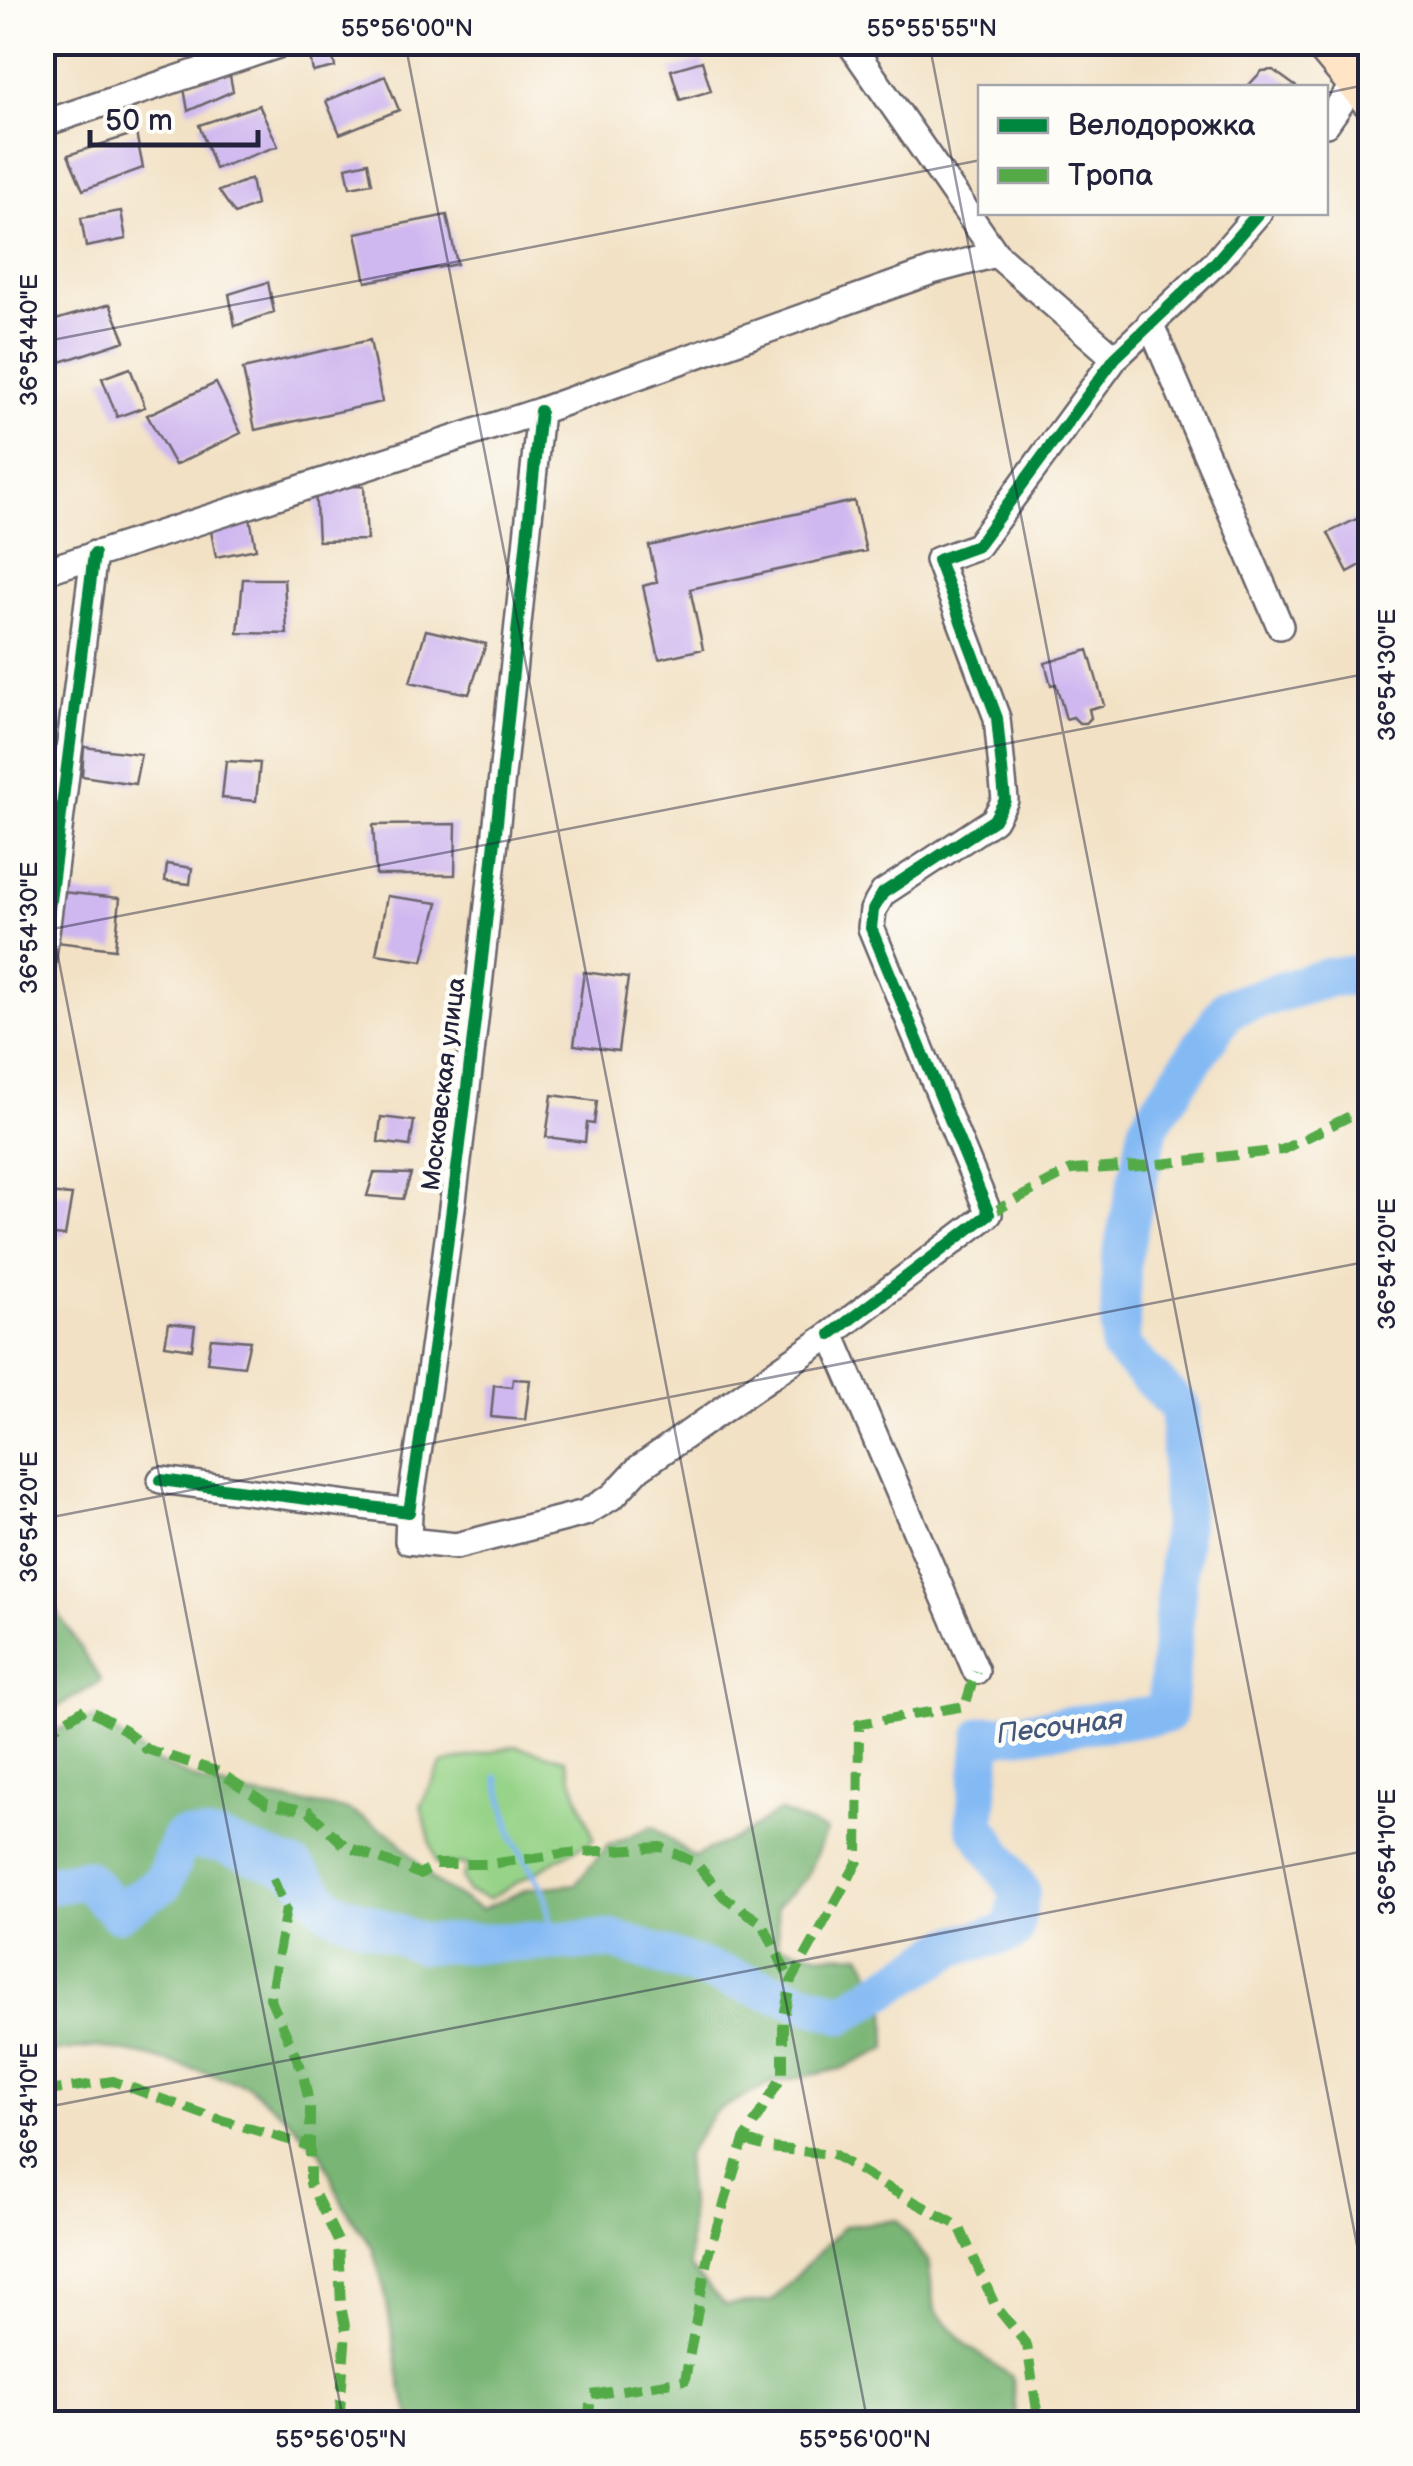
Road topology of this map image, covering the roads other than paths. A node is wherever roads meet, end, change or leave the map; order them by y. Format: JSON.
{"nodes":[{"id":1,"x":287,"y":42,"type":"edge"},
{"id":2,"x":848,"y":42,"type":"edge"},
{"id":3,"x":1321,"y":42,"type":"edge"},
{"id":4,"x":1362,"y":93,"type":"edge"},
{"id":5,"x":1328,"y":122,"type":"edge"},
{"id":6,"x":42,"y":124,"type":"edge"},
{"id":7,"x":1256,"y":215,"type":"edge"},
{"id":8,"x":996,"y":254,"type":"junction"},
{"id":9,"x":1150,"y":323,"type":"junction"},
{"id":10,"x":1115,"y":358,"type":"junction"},
{"id":11,"x":540,"y":412,"type":"junction"},
{"id":12,"x":94,"y":554,"type":"junction"},
{"id":13,"x":42,"y":572,"type":"edge"},
{"id":14,"x":1280,"y":626,"type":"dead end"},
{"id":15,"x":42,"y":964,"type":"edge"},
{"id":16,"x":831,"y":1334,"type":"junction"},
{"id":17,"x":161,"y":1480,"type":"dead end"},
{"id":18,"x":409,"y":1512,"type":"junction"},
{"id":19,"x":976,"y":1671,"type":"dead end"}],
"edges":[{"from":1,"to":6,"type":"street"},
{"from":2,"to":8,"type":"street"},
{"from":3,"to":4,"type":"main road"},
{"from":4,"to":5,"type":"street"},
{"from":7,"to":9,"type":"street"},
{"from":8,"to":10,"type":"street"},
{"from":8,"to":11,"type":"street"},
{"from":9,"to":10,"type":"street"},
{"from":9,"to":14,"type":"street"},
{"from":10,"to":16,"type":"street"},
{"from":11,"to":12,"type":"street"},
{"from":11,"to":18,"type":"street","name":"Московская улица"},
{"from":12,"to":13,"type":"street"},
{"from":12,"to":15,"type":"street"},
{"from":16,"to":18,"type":"street"},
{"from":16,"to":19,"type":"street"},
{"from":17,"to":18,"type":"street"}]}
